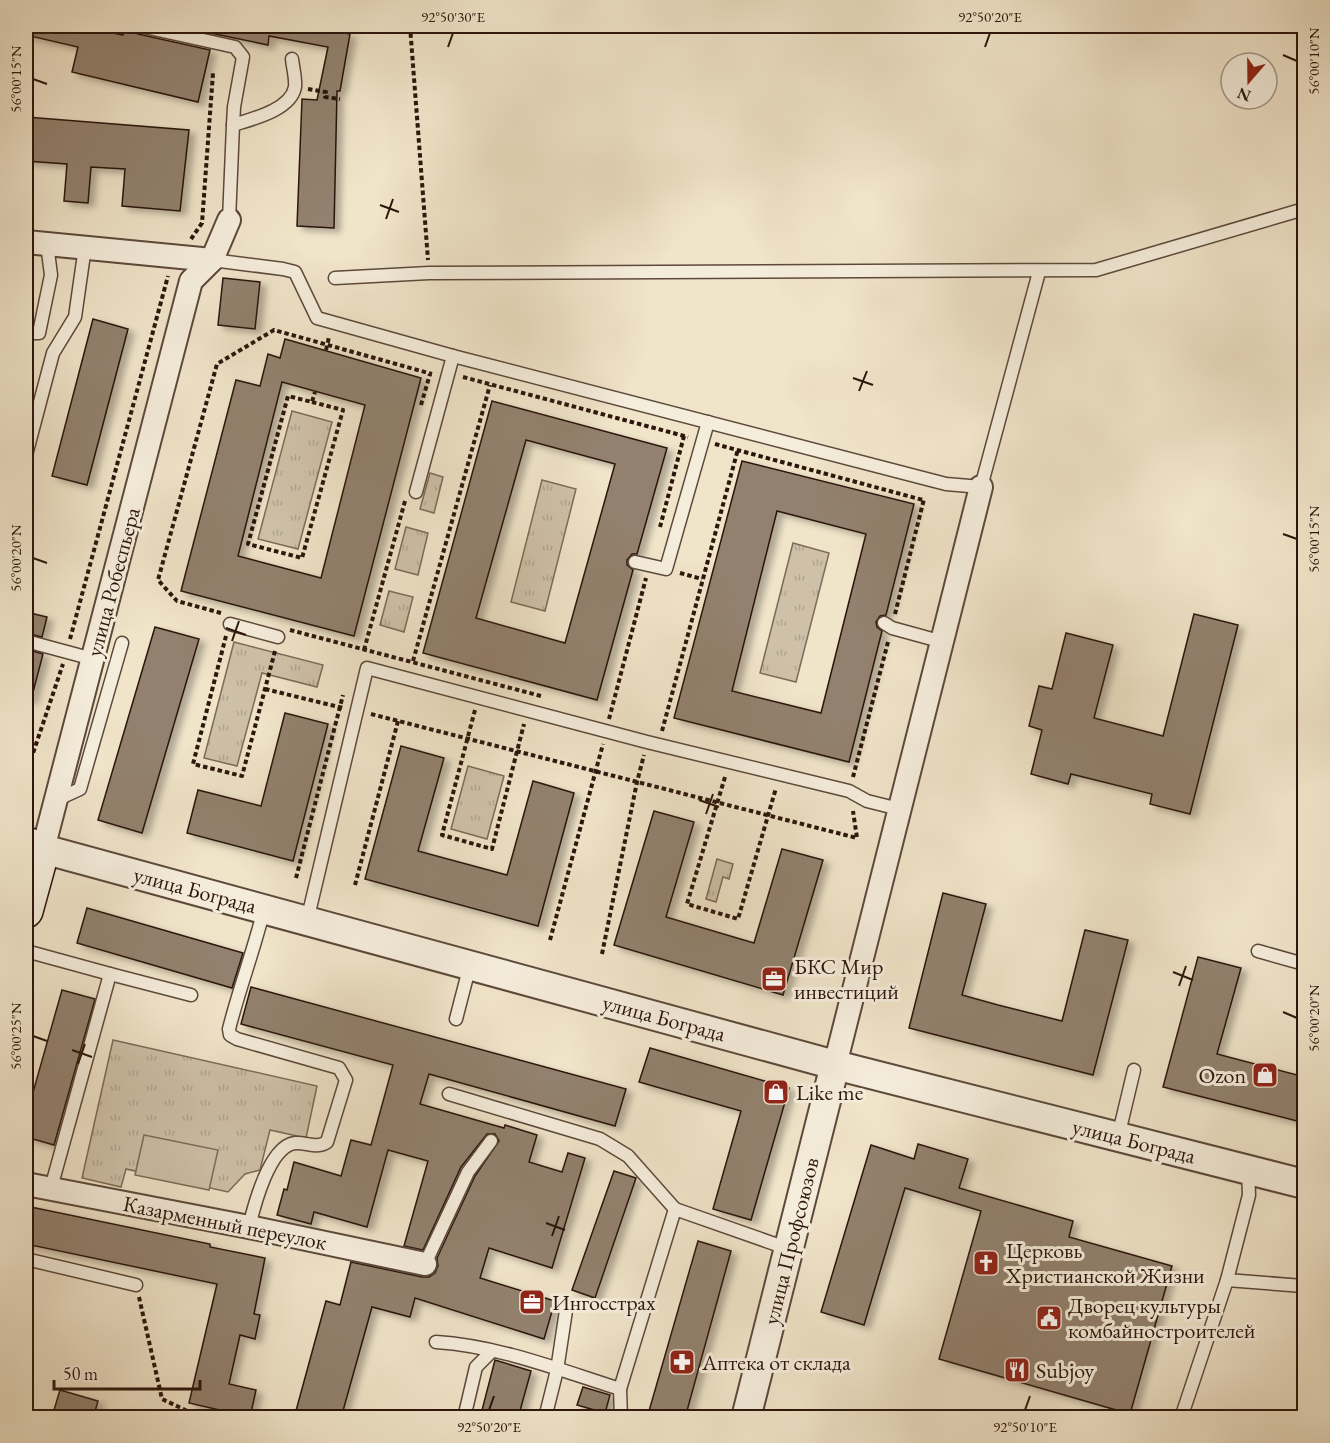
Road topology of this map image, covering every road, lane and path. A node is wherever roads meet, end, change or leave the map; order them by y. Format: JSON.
{"nodes":[{"id":1,"x":140,"y":26,"type":"edge"},
{"id":2,"x":410,"y":26,"type":"edge"},
{"id":3,"x":292,"y":59,"type":"dead end"},
{"id":4,"x":213,"y":73,"type":"dead end"},
{"id":5,"x":315,"y":90,"type":"dead end"},
{"id":6,"x":340,"y":99,"type":"dead end"},
{"id":7,"x":233,"y":125,"type":"junction"},
{"id":8,"x":1305,"y":209,"type":"edge"},
{"id":9,"x":229,"y":220,"type":"joint"},
{"id":10,"x":36,"y":243,"type":"edge"},
{"id":11,"x":85,"y":247,"type":"junction"},
{"id":12,"x":178,"y":257,"type":"junction"},
{"id":13,"x":212,"y":260,"type":"junction"},
{"id":14,"x":1039,"y":272,"type":"junction"},
{"id":15,"x":429,"y":273,"type":"junction"},
{"id":16,"x":335,"y":278,"type":"dead end"},
{"id":17,"x":26,"y":333,"type":"edge"},
{"id":18,"x":453,"y":356,"type":"junction"},
{"id":19,"x":448,"y":373,"type":"junction"},
{"id":20,"x":430,"y":374,"type":"junction"},
{"id":21,"x":490,"y":384,"type":"junction"},
{"id":22,"x":315,"y":392,"type":"dead end"},
{"id":23,"x":312,"y":402,"type":"junction"},
{"id":24,"x":420,"y":409,"type":"dead end"},
{"id":25,"x":689,"y":417,"type":"junction"},
{"id":26,"x":708,"y":422,"type":"junction"},
{"id":27,"x":743,"y":432,"type":"junction"},
{"id":28,"x":684,"y":436,"type":"junction"},
{"id":29,"x":702,"y":441,"type":"junction"},
{"id":30,"x":737,"y":451,"type":"junction"},
{"id":31,"x":26,"y":455,"type":"edge"},
{"id":32,"x":932,"y":480,"type":"junction"},
{"id":33,"x":981,"y":487,"type":"junction"},
{"id":34,"x":416,"y":492,"type":"dead end"},
{"id":35,"x":402,"y":495,"type":"dead end"},
{"id":36,"x":923,"y":500,"type":"junction"},
{"id":37,"x":635,"y":562,"type":"dead end"},
{"id":38,"x":650,"y":565,"type":"junction"},
{"id":39,"x":666,"y":569,"type":"junction"},
{"id":40,"x":702,"y":579,"type":"junction"},
{"id":41,"x":222,"y":613,"type":"dead end"},
{"id":42,"x":230,"y":624,"type":"joint"},
{"id":43,"x":888,"y":626,"type":"junction"},
{"id":44,"x":283,"y":633,"type":"junction"},
{"id":45,"x":26,"y":641,"type":"edge"},
{"id":46,"x":943,"y":642,"type":"junction"},
{"id":47,"x":122,"y":644,"type":"dead end"},
{"id":48,"x":365,"y":649,"type":"junction"},
{"id":49,"x":67,"y":651,"type":"junction"},
{"id":50,"x":358,"y":654,"type":"dead end"},
{"id":51,"x":93,"y":659,"type":"junction"},
{"id":52,"x":482,"y":680,"type":"dead end"},
{"id":53,"x":344,"y":688,"type":"dead end"},
{"id":54,"x":265,"y":689,"type":"junction"},
{"id":55,"x":532,"y":693,"type":"dead end"},
{"id":56,"x":478,"y":696,"type":"junction"},
{"id":57,"x":339,"y":707,"type":"junction"},
{"id":58,"x":528,"y":709,"type":"junction"},
{"id":59,"x":357,"y":711,"type":"junction"},
{"id":60,"x":398,"y":721,"type":"junction"},
{"id":61,"x":606,"y":731,"type":"junction"},
{"id":62,"x":468,"y":740,"type":"junction"},
{"id":63,"x":648,"y":742,"type":"junction"},
{"id":64,"x":518,"y":753,"type":"junction"},
{"id":65,"x":729,"y":761,"type":"junction"},
{"id":66,"x":596,"y":771,"type":"junction"},
{"id":67,"x":26,"y":774,"type":"edge"},
{"id":68,"x":779,"y":774,"type":"junction"},
{"id":69,"x":637,"y":782,"type":"junction"},
{"id":70,"x":849,"y":791,"type":"junction"},
{"id":71,"x":56,"y":800,"type":"junction"},
{"id":72,"x":718,"y":802,"type":"junction"},
{"id":73,"x":899,"y":809,"type":"junction"},
{"id":74,"x":769,"y":815,"type":"junction"},
{"id":75,"x":34,"y":846,"type":"edge"},
{"id":76,"x":296,"y":878,"type":"dead end"},
{"id":77,"x":355,"y":885,"type":"dead end"},
{"id":78,"x":264,"y":909,"type":"junction"},
{"id":79,"x":26,"y":911,"type":"edge"},
{"id":80,"x":307,"y":921,"type":"junction"},
{"id":81,"x":550,"y":940,"type":"dead end"},
{"id":82,"x":26,"y":951,"type":"edge"},
{"id":83,"x":1258,"y":951,"type":"dead end"},
{"id":84,"x":602,"y":954,"type":"dead end"},
{"id":85,"x":1305,"y":964,"type":"edge"},
{"id":86,"x":470,"y":965,"type":"junction"},
{"id":87,"x":110,"y":974,"type":"junction"},
{"id":88,"x":190,"y":995,"type":"dead end"},
{"id":89,"x":456,"y":1019,"type":"dead end"},
{"id":90,"x":835,"y":1065,"type":"junction"},
{"id":91,"x":1134,"y":1070,"type":"dead end"},
{"id":92,"x":449,"y":1094,"type":"dead end"},
{"id":93,"x":1118,"y":1137,"type":"junction"},
{"id":94,"x":491,"y":1140,"type":"dead end"},
{"id":95,"x":1248,"y":1170,"type":"junction"},
{"id":96,"x":26,"y":1184,"type":"edge"},
{"id":97,"x":1305,"y":1184,"type":"edge"},
{"id":98,"x":51,"y":1188,"type":"junction"},
{"id":99,"x":675,"y":1209,"type":"junction"},
{"id":100,"x":249,"y":1227,"type":"junction"},
{"id":101,"x":789,"y":1249,"type":"junction"},
{"id":102,"x":26,"y":1259,"type":"edge"},
{"id":103,"x":425,"y":1264,"type":"joint"},
{"id":104,"x":1227,"y":1280,"type":"junction"},
{"id":105,"x":136,"y":1285,"type":"joint"},
{"id":106,"x":1303,"y":1287,"type":"dead end"},
{"id":107,"x":567,"y":1304,"type":"dead end"},
{"id":108,"x":436,"y":1342,"type":"dead end"},
{"id":109,"x":492,"y":1351,"type":"junction"},
{"id":110,"x":558,"y":1370,"type":"junction"},
{"id":111,"x":620,"y":1389,"type":"junction"},
{"id":112,"x":1183,"y":1412,"type":"dead end"},
{"id":113,"x":202,"y":1418,"type":"edge"},
{"id":114,"x":464,"y":1418,"type":"edge"},
{"id":115,"x":545,"y":1418,"type":"edge"},
{"id":116,"x":621,"y":1418,"type":"edge"},
{"id":117,"x":746,"y":1418,"type":"edge"}],
"edges":[{"from":1,"to":7,"type":"lane"},
{"from":2,"to":15,"type":"path"},
{"from":3,"to":7,"type":"lane"},
{"from":4,"to":12,"type":"path"},
{"from":5,"to":6,"type":"path"},
{"from":7,"to":9,"type":"lane"},
{"from":8,"to":14,"type":"lane"},
{"from":9,"to":13,"type":"street"},
{"from":10,"to":11,"type":"street"},
{"from":10,"to":17,"type":"lane"},
{"from":11,"to":12,"type":"street"},
{"from":11,"to":31,"type":"lane"},
{"from":12,"to":13,"type":"street"},
{"from":12,"to":49,"type":"path"},
{"from":13,"to":18,"type":"lane"},
{"from":13,"to":51,"type":"street","name":"улица Робеспьера"},
{"from":14,"to":15,"type":"lane"},
{"from":14,"to":33,"type":"lane"},
{"from":15,"to":16,"type":"lane"},
{"from":18,"to":19,"type":"lane"},
{"from":18,"to":25,"type":"lane"},
{"from":19,"to":20,"type":"path"},
{"from":19,"to":21,"type":"path"},
{"from":19,"to":34,"type":"lane"},
{"from":20,"to":24,"type":"path"},
{"from":20,"to":41,"type":"path"},
{"from":21,"to":28,"type":"path"},
{"from":21,"to":48,"type":"path"},
{"from":22,"to":23,"type":"path"},
{"from":23,"to":23,"type":"path"},
{"from":25,"to":26,"type":"lane"},
{"from":25,"to":28,"type":"path"},
{"from":26,"to":27,"type":"lane"},
{"from":26,"to":29,"type":"lane"},
{"from":27,"to":30,"type":"path"},
{"from":27,"to":32,"type":"lane"},
{"from":28,"to":29,"type":"path"},
{"from":28,"to":38,"type":"path"},
{"from":29,"to":30,"type":"path"},
{"from":29,"to":39,"type":"lane"},
{"from":30,"to":36,"type":"path"},
{"from":30,"to":40,"type":"path"},
{"from":32,"to":33,"type":"lane"},
{"from":32,"to":36,"type":"path"},
{"from":33,"to":46,"type":"street"},
{"from":35,"to":48,"type":"path"},
{"from":36,"to":43,"type":"path"},
{"from":37,"to":38,"type":"lane"},
{"from":38,"to":39,"type":"lane"},
{"from":38,"to":61,"type":"path"},
{"from":39,"to":40,"type":"path"},
{"from":40,"to":63,"type":"path"},
{"from":42,"to":44,"type":"lane"},
{"from":42,"to":54,"type":"path"},
{"from":43,"to":46,"type":"lane"},
{"from":43,"to":70,"type":"path"},
{"from":44,"to":48,"type":"path"},
{"from":44,"to":54,"type":"path"},
{"from":45,"to":49,"type":"lane"},
{"from":46,"to":73,"type":"street"},
{"from":47,"to":71,"type":"lane"},
{"from":48,"to":50,"type":"path"},
{"from":49,"to":51,"type":"lane"},
{"from":49,"to":67,"type":"path"},
{"from":51,"to":71,"type":"street","name":"улица Робеспьера"},
{"from":52,"to":56,"type":"path"},
{"from":53,"to":57,"type":"path"},
{"from":54,"to":57,"type":"path"},
{"from":55,"to":58,"type":"path"},
{"from":56,"to":58,"type":"lane"},
{"from":56,"to":59,"type":"lane"},
{"from":56,"to":62,"type":"path"},
{"from":57,"to":59,"type":"path"},
{"from":57,"to":76,"type":"path"},
{"from":58,"to":61,"type":"lane"},
{"from":58,"to":64,"type":"path"},
{"from":59,"to":60,"type":"path"},
{"from":59,"to":80,"type":"lane"},
{"from":60,"to":62,"type":"path"},
{"from":60,"to":77,"type":"path"},
{"from":61,"to":63,"type":"lane"},
{"from":61,"to":66,"type":"path"},
{"from":62,"to":64,"type":"path"},
{"from":62,"to":64,"type":"path"},
{"from":63,"to":65,"type":"lane"},
{"from":63,"to":69,"type":"path"},
{"from":64,"to":66,"type":"path"},
{"from":65,"to":68,"type":"lane"},
{"from":65,"to":72,"type":"path"},
{"from":66,"to":69,"type":"path"},
{"from":66,"to":81,"type":"path"},
{"from":68,"to":70,"type":"lane"},
{"from":68,"to":74,"type":"path"},
{"from":69,"to":72,"type":"path"},
{"from":69,"to":84,"type":"path"},
{"from":70,"to":73,"type":"lane"},
{"from":70,"to":74,"type":"path"},
{"from":71,"to":75,"type":"street","name":"улица Робеспьера"},
{"from":72,"to":74,"type":"path"},
{"from":72,"to":74,"type":"path"},
{"from":73,"to":90,"type":"street"},
{"from":75,"to":78,"type":"street","name":"улица Бограда"},
{"from":75,"to":79,"type":"main road","name":"улица Робеспьера"},
{"from":78,"to":80,"type":"street","name":"улица Бограда"},
{"from":78,"to":100,"type":"lane"},
{"from":80,"to":86,"type":"street","name":"улица Бограда"},
{"from":82,"to":87,"type":"lane"},
{"from":83,"to":85,"type":"lane"},
{"from":86,"to":89,"type":"lane"},
{"from":86,"to":90,"type":"street","name":"улица Бограда"},
{"from":87,"to":88,"type":"lane"},
{"from":87,"to":98,"type":"lane"},
{"from":90,"to":93,"type":"street","name":"улица Бограда"},
{"from":90,"to":101,"type":"street","name":"улица Профсоюзов"},
{"from":91,"to":93,"type":"lane"},
{"from":92,"to":99,"type":"lane"},
{"from":93,"to":95,"type":"street","name":"улица Бограда"},
{"from":94,"to":103,"type":"lane"},
{"from":95,"to":97,"type":"street","name":"улица Бограда"},
{"from":95,"to":104,"type":"lane"},
{"from":96,"to":98,"type":"street","name":"Казарменный переулок"},
{"from":98,"to":100,"type":"street","name":"Казарменный переулок"},
{"from":99,"to":101,"type":"lane"},
{"from":99,"to":111,"type":"lane"},
{"from":100,"to":103,"type":"street","name":"Казарменный переулок"},
{"from":101,"to":117,"type":"street","name":"улица Профсоюзов"},
{"from":102,"to":105,"type":"lane"},
{"from":104,"to":106,"type":"lane"},
{"from":104,"to":112,"type":"lane"},
{"from":105,"to":113,"type":"path"},
{"from":107,"to":110,"type":"lane"},
{"from":108,"to":109,"type":"lane"},
{"from":109,"to":110,"type":"lane"},
{"from":109,"to":114,"type":"lane"},
{"from":110,"to":111,"type":"lane"},
{"from":110,"to":115,"type":"lane"},
{"from":111,"to":116,"type":"lane"}]}
